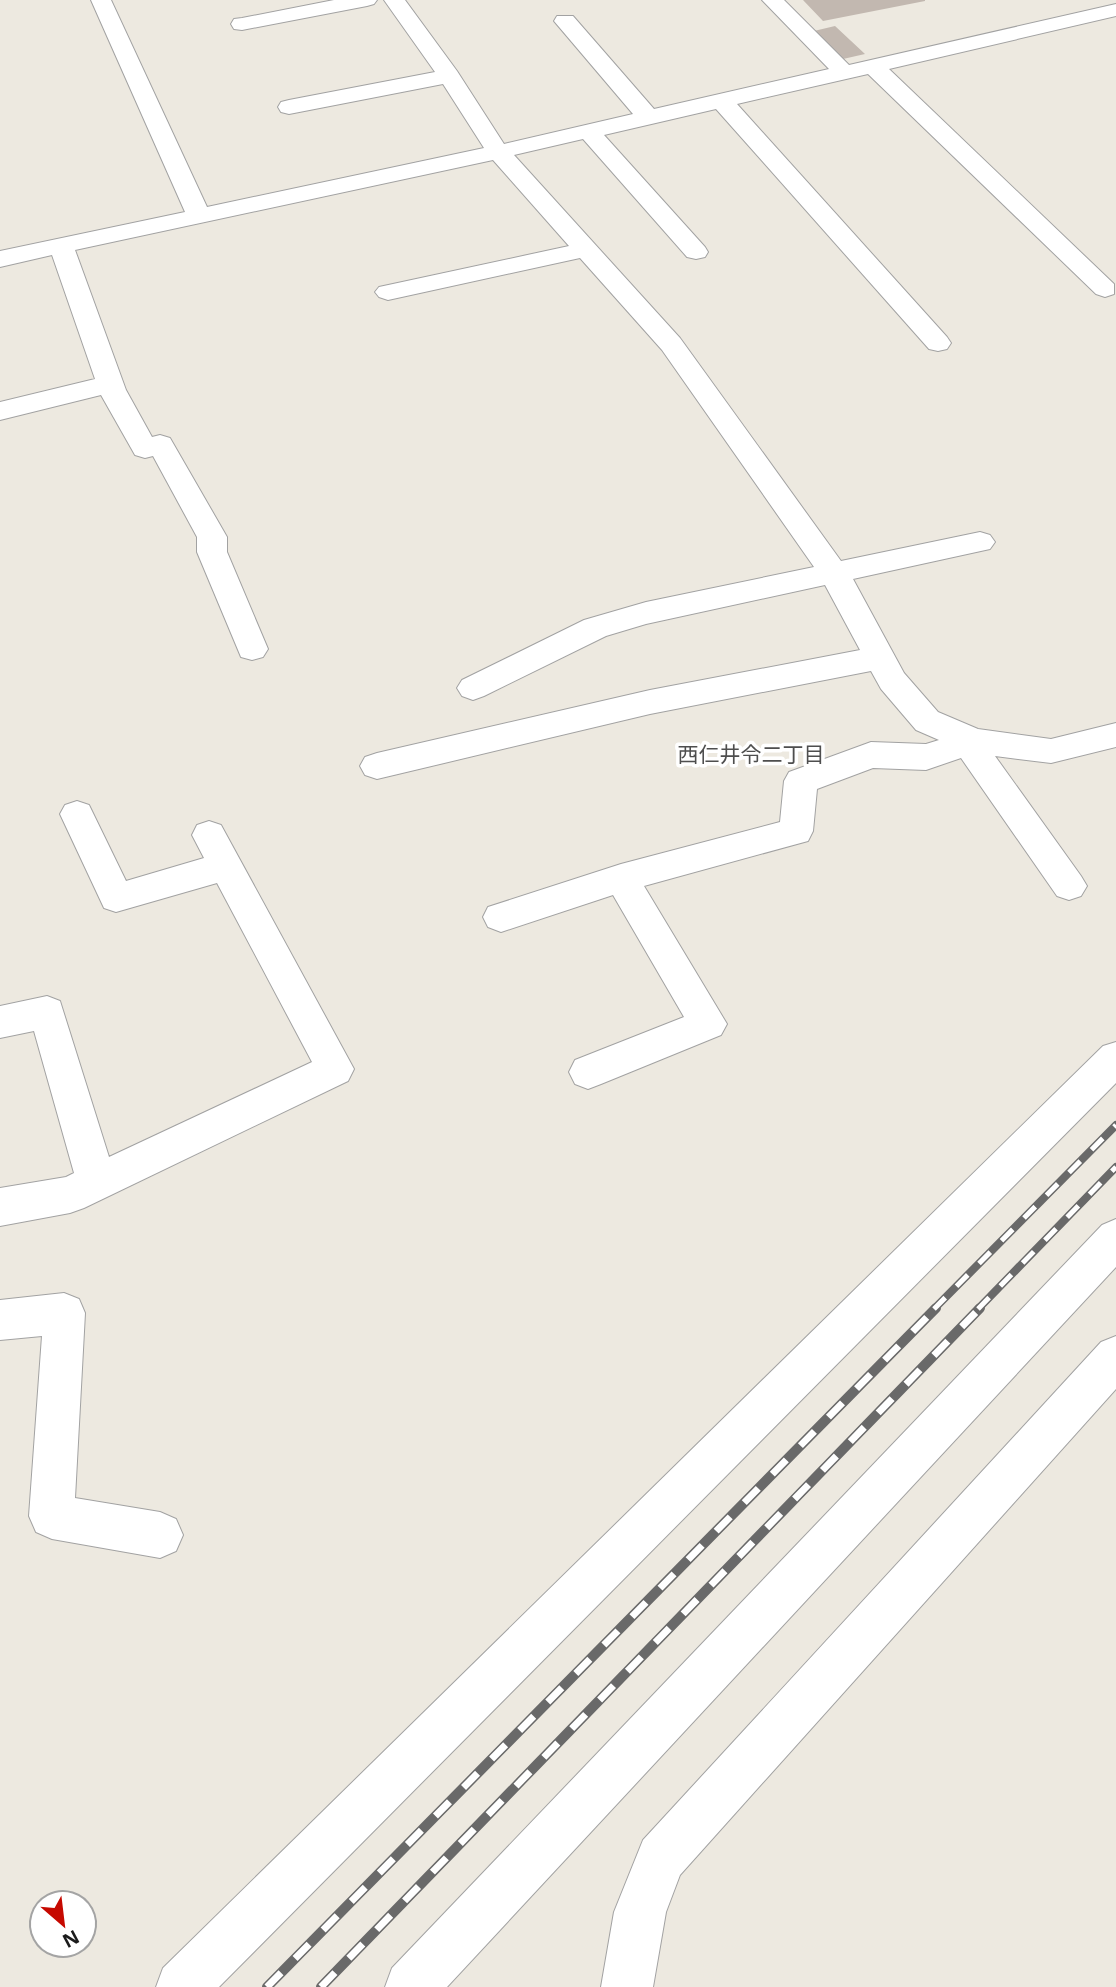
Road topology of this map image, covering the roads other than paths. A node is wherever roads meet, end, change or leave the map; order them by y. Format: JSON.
{"nodes":[{"id":1,"x":101,"y":0,"type":"edge"},
{"id":2,"x":367,"y":0,"type":"edge"},
{"id":3,"x":394,"y":0,"type":"edge"},
{"id":4,"x":772,"y":0,"type":"edge"},
{"id":5,"x":1116,"y":9,"type":"edge"},
{"id":6,"x":565,"y":21,"type":"dead end"},
{"id":7,"x":242,"y":24,"type":"dead end"},
{"id":8,"x":872,"y":65,"type":"junction"},
{"id":9,"x":843,"y":71,"type":"junction"},
{"id":10,"x":449,"y":76,"type":"junction"},
{"id":11,"x":722,"y":101,"type":"junction"},
{"id":12,"x":289,"y":107,"type":"dead end"},
{"id":13,"x":647,"y":116,"type":"junction"},
{"id":14,"x":587,"y":130,"type":"junction"},
{"id":15,"x":498,"y":152,"type":"junction"},
{"id":16,"x":199,"y":216,"type":"junction"},
{"id":17,"x":61,"y":246,"type":"junction"},
{"id":18,"x":588,"y":249,"type":"junction"},
{"id":19,"x":696,"y":252,"type":"dead end"},
{"id":20,"x":0,"y":258,"type":"edge"},
{"id":21,"x":1105,"y":289,"type":"dead end"},
{"id":22,"x":388,"y":292,"type":"dead end"},
{"id":23,"x":938,"y":344,"type":"dead end"},
{"id":24,"x":110,"y":384,"type":"junction"},
{"id":25,"x":0,"y":411,"type":"edge"},
{"id":26,"x":980,"y":542,"type":"dead end"},
{"id":27,"x":834,"y":573,"type":"junction"},
{"id":28,"x":251,"y":649,"type":"dead end"},
{"id":29,"x":879,"y":658,"type":"junction"},
{"id":30,"x":472,"y":688,"type":"dead end"},
{"id":31,"x":1116,"y":736,"type":"edge"},
{"id":32,"x":974,"y":741,"type":"junction"},
{"id":33,"x":377,"y":766,"type":"dead end"},
{"id":34,"x":77,"y":814,"type":"dead end"},
{"id":35,"x":621,"y":878,"type":"junction"},
{"id":36,"x":1069,"y":886,"type":"dead end"},
{"id":37,"x":501,"y":916,"type":"dead end"},
{"id":38,"x":0,"y":1023,"type":"edge"},
{"id":39,"x":1116,"y":1058,"type":"edge"},
{"id":40,"x":588,"y":1072,"type":"dead end"},
{"id":41,"x":97,"y":1182,"type":"junction"},
{"id":42,"x":0,"y":1207,"type":"edge"},
{"id":43,"x":1116,"y":1238,"type":"edge"},
{"id":44,"x":0,"y":1320,"type":"edge"},
{"id":45,"x":1116,"y":1357,"type":"edge"},
{"id":46,"x":160,"y":1535,"type":"dead end"},
{"id":47,"x":182,"y":1987,"type":"edge"},
{"id":48,"x":411,"y":1987,"type":"edge"},
{"id":49,"x":627,"y":1987,"type":"edge"}],
"edges":[{"from":1,"to":16,"type":"street"},
{"from":2,"to":7,"type":"street"},
{"from":3,"to":10,"type":"street"},
{"from":4,"to":9,"type":"street"},
{"from":5,"to":8,"type":"street"},
{"from":6,"to":13,"type":"street"},
{"from":8,"to":9,"type":"street"},
{"from":8,"to":21,"type":"street"},
{"from":9,"to":11,"type":"street"},
{"from":10,"to":12,"type":"street"},
{"from":10,"to":15,"type":"street"},
{"from":11,"to":13,"type":"street"},
{"from":11,"to":23,"type":"street"},
{"from":13,"to":14,"type":"street"},
{"from":14,"to":15,"type":"street"},
{"from":14,"to":19,"type":"street"},
{"from":15,"to":16,"type":"street"},
{"from":15,"to":18,"type":"street"},
{"from":16,"to":17,"type":"street"},
{"from":17,"to":20,"type":"street"},
{"from":17,"to":24,"type":"street"},
{"from":18,"to":22,"type":"street"},
{"from":18,"to":27,"type":"street"},
{"from":24,"to":25,"type":"street"},
{"from":24,"to":28,"type":"street"},
{"from":26,"to":27,"type":"street"},
{"from":27,"to":29,"type":"street"},
{"from":27,"to":30,"type":"street"},
{"from":29,"to":32,"type":"street"},
{"from":29,"to":33,"type":"street"},
{"from":31,"to":32,"type":"street"},
{"from":32,"to":35,"type":"street"},
{"from":32,"to":36,"type":"street"},
{"from":34,"to":41,"type":"street"},
{"from":35,"to":37,"type":"street"},
{"from":35,"to":40,"type":"street"},
{"from":38,"to":41,"type":"street"},
{"from":39,"to":47,"type":"street"},
{"from":41,"to":42,"type":"street"},
{"from":43,"to":48,"type":"street"},
{"from":44,"to":46,"type":"street"},
{"from":45,"to":49,"type":"street"}]}
